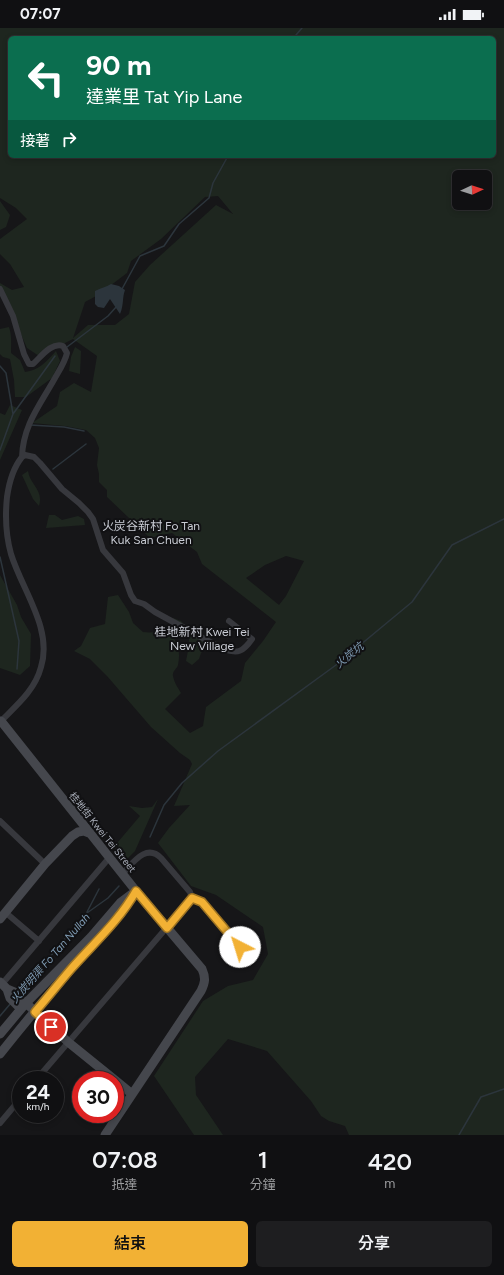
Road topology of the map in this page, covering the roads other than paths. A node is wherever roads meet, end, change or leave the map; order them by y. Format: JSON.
{"nodes":[{"id":1,"x":0,"y":289,"type":"edge"},
{"id":2,"x":22,"y":457,"type":"junction"},
{"id":3,"x":229,"y":621,"type":"dead end"},
{"id":4,"x":1,"y":721,"type":"edge"},
{"id":5,"x":0,"y":821,"type":"edge"},
{"id":6,"x":89,"y":833,"type":"junction"},
{"id":7,"x":109,"y":858,"type":"junction"},
{"id":8,"x":45,"y":864,"type":"junction"},
{"id":9,"x":122,"y":874,"type":"junction"},
{"id":10,"x":136,"y":891,"type":"junction"},
{"id":11,"x":192,"y":898,"type":"junction"},
{"id":12,"x":3,"y":916,"type":"edge"},
{"id":13,"x":167,"y":928,"type":"junction"},
{"id":14,"x":39,"y":941,"type":"junction"},
{"id":15,"x":240,"y":947,"type":"dead end"},
{"id":16,"x":6,"y":988,"type":"edge"},
{"id":17,"x":21,"y":1004,"type":"junction"},
{"id":18,"x":35,"y":1012,"type":"junction"},
{"id":19,"x":0,"y":1034,"type":"edge"},
{"id":20,"x":68,"y":1042,"type":"junction"},
{"id":21,"x":0,"y":1054,"type":"edge"},
{"id":22,"x":44,"y":1071,"type":"edge"},
{"id":23,"x":104,"y":1071,"type":"edge"},
{"id":24,"x":124,"y":1087,"type":"edge"},
{"id":25,"x":132,"y":1094,"type":"junction"},
{"id":26,"x":12,"y":1109,"type":"edge"},
{"id":27,"x":0,"y":1123,"type":"edge"},
{"id":28,"x":105,"y":1135,"type":"edge"}],
"edges":[{"from":1,"to":2,"type":"street"},
{"from":2,"to":3,"type":"street"},
{"from":2,"to":4,"type":"street"},
{"from":4,"to":6,"type":"street","name":"桂地街 Kwei Tei Street"},
{"from":5,"to":8,"type":"street"},
{"from":6,"to":7,"type":"street","name":"桂地街 Kwei Tei Street"},
{"from":6,"to":8,"type":"street"},
{"from":7,"to":9,"type":"street","name":"桂地街 Kwei Tei Street"},
{"from":7,"to":14,"type":"street"},
{"from":8,"to":12,"type":"street"},
{"from":9,"to":10,"type":"street","name":"桂地街 Kwei Tei Street"},
{"from":9,"to":11,"type":"street"},
{"from":10,"to":13,"type":"street","name":"桂地街 Kwei Tei Street"},
{"from":10,"to":17,"type":"street"},
{"from":10,"to":18,"type":"street"},
{"from":11,"to":13,"type":"street"},
{"from":11,"to":15,"type":"street"},
{"from":12,"to":14,"type":"street"},
{"from":13,"to":20,"type":"street"},
{"from":13,"to":25,"type":"street","name":"桂地街 Kwei Tei Street"},
{"from":14,"to":16,"type":"street"},
{"from":16,"to":17,"type":"street"},
{"from":17,"to":18,"type":"street"},
{"from":17,"to":19,"type":"street"},
{"from":18,"to":20,"type":"street"},
{"from":18,"to":21,"type":"street"},
{"from":20,"to":22,"type":"street"},
{"from":20,"to":23,"type":"street"},
{"from":24,"to":25,"type":"street"},
{"from":25,"to":28,"type":"street","name":"桂地街 Kwei Tei Street"},
{"from":26,"to":27,"type":"street"}]}
